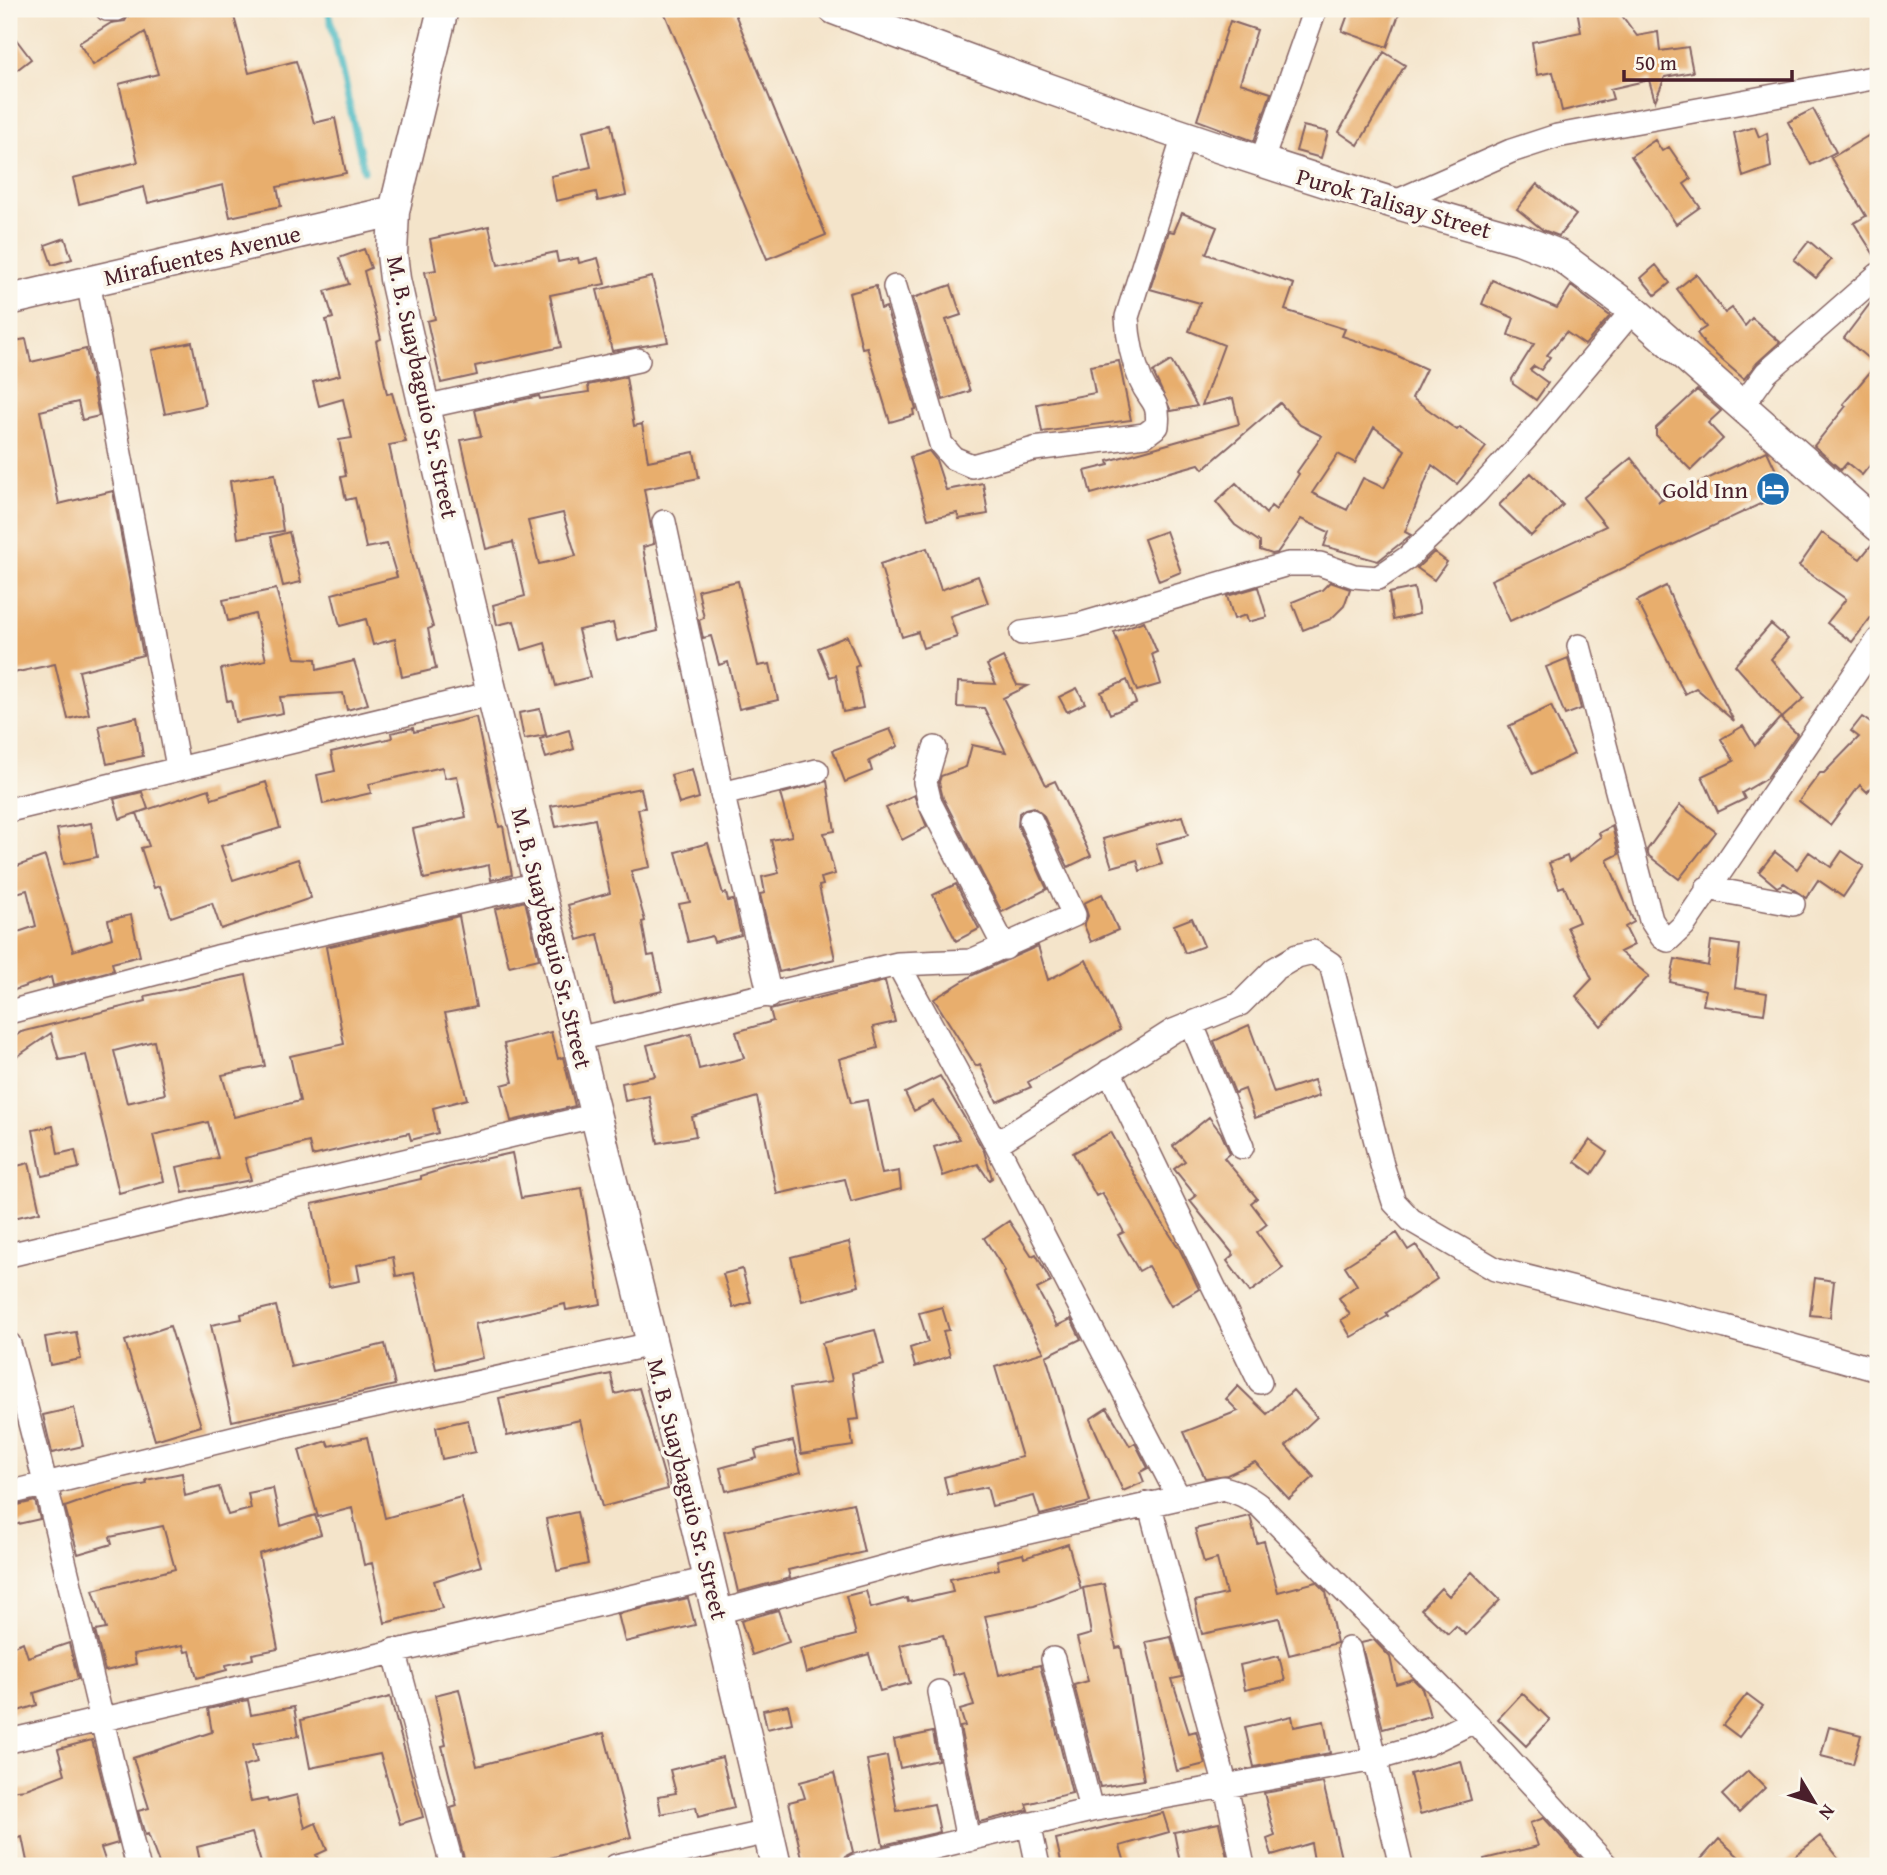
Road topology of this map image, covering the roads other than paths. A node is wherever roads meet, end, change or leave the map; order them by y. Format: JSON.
{"nodes":[{"id":1,"x":107,"y":9,"type":"edge"},
{"id":2,"x":117,"y":9,"type":"edge"},
{"id":3,"x":443,"y":9,"type":"edge"},
{"id":4,"x":834,"y":9,"type":"edge"},
{"id":5,"x":1315,"y":9,"type":"edge"},
{"id":6,"x":1878,"y":77,"type":"edge"},
{"id":7,"x":1184,"y":136,"type":"junction"},
{"id":8,"x":1261,"y":163,"type":"junction"},
{"id":9,"x":1391,"y":204,"type":"junction"},
{"id":10,"x":394,"y":211,"type":"junction"},
{"id":11,"x":88,"y":281,"type":"junction"},
{"id":12,"x":1876,"y":282,"type":"edge"},
{"id":13,"x":895,"y":287,"type":"dead end"},
{"id":14,"x":9,"y":300,"type":"edge"},
{"id":15,"x":1633,"y":310,"type":"junction"},
{"id":16,"x":638,"y":360,"type":"dead end"},
{"id":17,"x":1743,"y":405,"type":"junction"},
{"id":18,"x":424,"y":407,"type":"junction"},
{"id":19,"x":664,"y":522,"type":"dead end"},
{"id":20,"x":1878,"y":526,"type":"edge"},
{"id":21,"x":1022,"y":632,"type":"dead end"},
{"id":22,"x":1878,"y":640,"type":"edge"},
{"id":23,"x":1580,"y":646,"type":"dead end"},
{"id":24,"x":493,"y":693,"type":"junction"},
{"id":25,"x":934,"y":748,"type":"dead end"},
{"id":26,"x":178,"y":767,"type":"junction"},
{"id":27,"x":817,"y":771,"type":"dead end"},
{"id":28,"x":722,"y":793,"type":"junction"},
{"id":29,"x":9,"y":810,"type":"edge"},
{"id":30,"x":1031,"y":821,"type":"dead end"},
{"id":31,"x":538,"y":884,"type":"junction"},
{"id":32,"x":1707,"y":888,"type":"junction"},
{"id":33,"x":1793,"y":904,"type":"dead end"},
{"id":34,"x":1005,"y":948,"type":"junction"},
{"id":35,"x":898,"y":964,"type":"junction"},
{"id":36,"x":770,"y":996,"type":"junction"},
{"id":37,"x":9,"y":1012,"type":"edge"},
{"id":38,"x":1192,"y":1025,"type":"junction"},
{"id":39,"x":577,"y":1039,"type":"junction"},
{"id":40,"x":1109,"y":1071,"type":"junction"},
{"id":41,"x":597,"y":1115,"type":"junction"},
{"id":42,"x":996,"y":1144,"type":"junction"},
{"id":43,"x":1242,"y":1147,"type":"dead end"},
{"id":44,"x":9,"y":1255,"type":"edge"},
{"id":45,"x":9,"y":1344,"type":"edge"},
{"id":46,"x":652,"y":1344,"type":"junction"},
{"id":47,"x":1878,"y":1370,"type":"edge"},
{"id":48,"x":1260,"y":1382,"type":"dead end"},
{"id":49,"x":48,"y":1484,"type":"junction"},
{"id":50,"x":9,"y":1493,"type":"edge"},
{"id":51,"x":1179,"y":1498,"type":"junction"},
{"id":52,"x":1149,"y":1503,"type":"junction"},
{"id":53,"x":709,"y":1579,"type":"junction"},
{"id":54,"x":718,"y":1612,"type":"junction"},
{"id":55,"x":1349,"y":1649,"type":"dead end"},
{"id":56,"x":394,"y":1650,"type":"junction"},
{"id":57,"x":1053,"y":1658,"type":"dead end"},
{"id":58,"x":939,"y":1692,"type":"dead end"},
{"id":59,"x":100,"y":1719,"type":"junction"},
{"id":60,"x":1474,"y":1721,"type":"junction"},
{"id":61,"x":9,"y":1741,"type":"edge"},
{"id":62,"x":1375,"y":1759,"type":"junction"},
{"id":63,"x":1226,"y":1787,"type":"junction"},
{"id":64,"x":1091,"y":1810,"type":"junction"},
{"id":65,"x":1029,"y":1824,"type":"junction"},
{"id":66,"x":768,"y":1832,"type":"junction"},
{"id":67,"x":968,"y":1840,"type":"junction"},
{"id":68,"x":138,"y":1866,"type":"edge"},
{"id":69,"x":452,"y":1866,"type":"edge"},
{"id":70,"x":616,"y":1866,"type":"edge"},
{"id":71,"x":776,"y":1866,"type":"edge"},
{"id":72,"x":856,"y":1866,"type":"edge"},
{"id":73,"x":1038,"y":1866,"type":"edge"},
{"id":74,"x":1243,"y":1866,"type":"edge"},
{"id":75,"x":1401,"y":1866,"type":"edge"},
{"id":76,"x":1607,"y":1866,"type":"edge"}],
"edges":[{"from":1,"to":2,"type":"street"},
{"from":3,"to":10,"type":"street","name":"M. B. Suaybaguio Sr. Street"},
{"from":4,"to":7,"type":"street","name":"Purok Talisay Street"},
{"from":5,"to":8,"type":"street"},
{"from":6,"to":9,"type":"street"},
{"from":7,"to":8,"type":"street","name":"Purok Talisay Street"},
{"from":7,"to":13,"type":"street"},
{"from":8,"to":9,"type":"street","name":"Purok Talisay Street"},
{"from":9,"to":15,"type":"street","name":"Purok Talisay Street"},
{"from":10,"to":11,"type":"street","name":"Mirafuentes Avenue"},
{"from":10,"to":18,"type":"street","name":"M. B. Suaybaguio Sr. Street"},
{"from":11,"to":14,"type":"street","name":"Mirafuentes Avenue"},
{"from":11,"to":26,"type":"street"},
{"from":12,"to":17,"type":"street"},
{"from":15,"to":17,"type":"street","name":"Purok Talisay Street"},
{"from":15,"to":21,"type":"street"},
{"from":16,"to":18,"type":"street"},
{"from":17,"to":20,"type":"street","name":"Purok Talisay Street"},
{"from":18,"to":24,"type":"street","name":"M. B. Suaybaguio Sr. Street"},
{"from":19,"to":28,"type":"street"},
{"from":22,"to":32,"type":"street"},
{"from":23,"to":32,"type":"street"},
{"from":24,"to":26,"type":"street"},
{"from":24,"to":31,"type":"street","name":"M. B. Suaybaguio Sr. Street"},
{"from":25,"to":34,"type":"street"},
{"from":26,"to":29,"type":"street"},
{"from":27,"to":28,"type":"street"},
{"from":28,"to":36,"type":"street"},
{"from":30,"to":34,"type":"street"},
{"from":31,"to":37,"type":"street"},
{"from":31,"to":39,"type":"street","name":"M. B. Suaybaguio Sr. Street"},
{"from":32,"to":33,"type":"street"},
{"from":34,"to":35,"type":"street"},
{"from":35,"to":36,"type":"street"},
{"from":35,"to":42,"type":"street"},
{"from":36,"to":39,"type":"street"},
{"from":38,"to":40,"type":"street"},
{"from":38,"to":43,"type":"street"},
{"from":38,"to":47,"type":"street"},
{"from":39,"to":41,"type":"street","name":"M. B. Suaybaguio Sr. Street"},
{"from":40,"to":42,"type":"street"},
{"from":40,"to":48,"type":"street"},
{"from":41,"to":44,"type":"street"},
{"from":41,"to":46,"type":"street","name":"M. B. Suaybaguio Sr. Street"},
{"from":42,"to":51,"type":"street"},
{"from":45,"to":49,"type":"street"},
{"from":46,"to":49,"type":"street"},
{"from":46,"to":53,"type":"street","name":"M. B. Suaybaguio Sr. Street"},
{"from":49,"to":50,"type":"street"},
{"from":49,"to":59,"type":"street"},
{"from":51,"to":52,"type":"street"},
{"from":51,"to":60,"type":"street"},
{"from":52,"to":54,"type":"street"},
{"from":52,"to":63,"type":"street"},
{"from":53,"to":54,"type":"street","name":"M. B. Suaybaguio Sr. Street"},
{"from":53,"to":56,"type":"street"},
{"from":54,"to":66,"type":"street","name":"M. B. Suaybaguio Sr. Street"},
{"from":55,"to":62,"type":"street"},
{"from":56,"to":59,"type":"street"},
{"from":56,"to":69,"type":"street"},
{"from":57,"to":64,"type":"street"},
{"from":58,"to":67,"type":"street"},
{"from":59,"to":61,"type":"street"},
{"from":59,"to":68,"type":"street"},
{"from":60,"to":62,"type":"street"},
{"from":60,"to":76,"type":"street"},
{"from":62,"to":63,"type":"street"},
{"from":62,"to":75,"type":"street"},
{"from":63,"to":64,"type":"street"},
{"from":63,"to":74,"type":"street"},
{"from":64,"to":65,"type":"street"},
{"from":65,"to":67,"type":"street"},
{"from":65,"to":73,"type":"street"},
{"from":66,"to":70,"type":"street"},
{"from":66,"to":71,"type":"street","name":"M. B. Suaybaguio Sr. Street"},
{"from":67,"to":72,"type":"street"}]}
